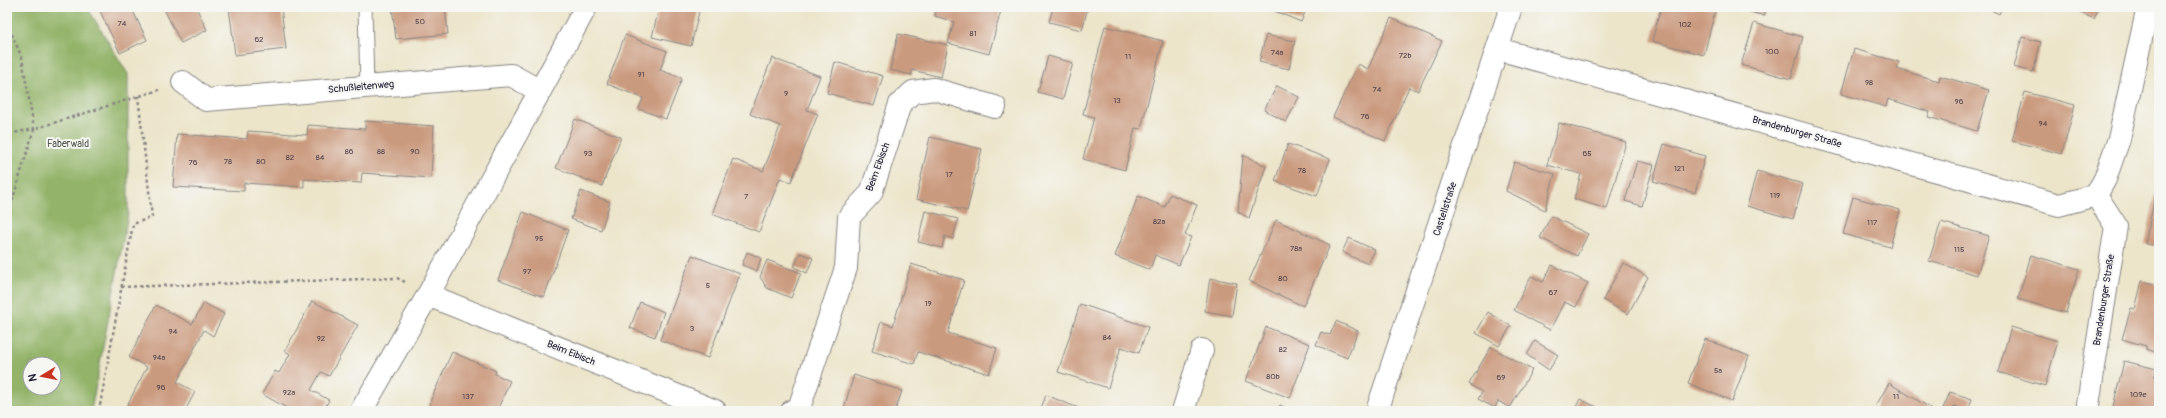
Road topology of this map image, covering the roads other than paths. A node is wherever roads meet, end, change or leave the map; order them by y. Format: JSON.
{"nodes":[{"id":1,"x":365,"y":7,"type":"edge"},
{"id":2,"x":586,"y":7,"type":"edge"},
{"id":3,"x":1511,"y":7,"type":"edge"},
{"id":4,"x":2148,"y":7,"type":"edge"},
{"id":5,"x":1498,"y":49,"type":"junction"},
{"id":6,"x":183,"y":82,"type":"road end"},
{"id":7,"x":367,"y":87,"type":"junction"},
{"id":8,"x":540,"y":91,"type":"junction"},
{"id":9,"x":995,"y":107,"type":"dead end"},
{"id":10,"x":2096,"y":195,"type":"junction"},
{"id":11,"x":428,"y":295,"type":"junction"},
{"id":12,"x":1202,"y":350,"type":"dead end"},
{"id":13,"x":1380,"y":410,"type":"edge"},
{"id":14,"x":361,"y":411,"type":"edge"},
{"id":15,"x":715,"y":411,"type":"edge"},
{"id":16,"x":792,"y":411,"type":"edge"},
{"id":17,"x":1183,"y":411,"type":"edge"},
{"id":18,"x":2087,"y":411,"type":"edge"}],
"edges":[{"from":1,"to":7,"type":"lane"},
{"from":2,"to":8,"type":"street"},
{"from":3,"to":5,"type":"street","name":"Castellstraße"},
{"from":4,"to":10,"type":"street"},
{"from":5,"to":10,"type":"street","name":"Brandenburger Straße"},
{"from":5,"to":13,"type":"street","name":"Castellstraße"},
{"from":6,"to":7,"type":"street","name":"Schußleitenweg"},
{"from":7,"to":8,"type":"street","name":"Schußleitenweg"},
{"from":8,"to":11,"type":"street"},
{"from":9,"to":16,"type":"street","name":"Beim Eibisch"},
{"from":10,"to":18,"type":"street","name":"Brandenburger Straße"},
{"from":11,"to":14,"type":"street"},
{"from":11,"to":15,"type":"street","name":"Beim Eibisch"},
{"from":12,"to":17,"type":"street"}]}
